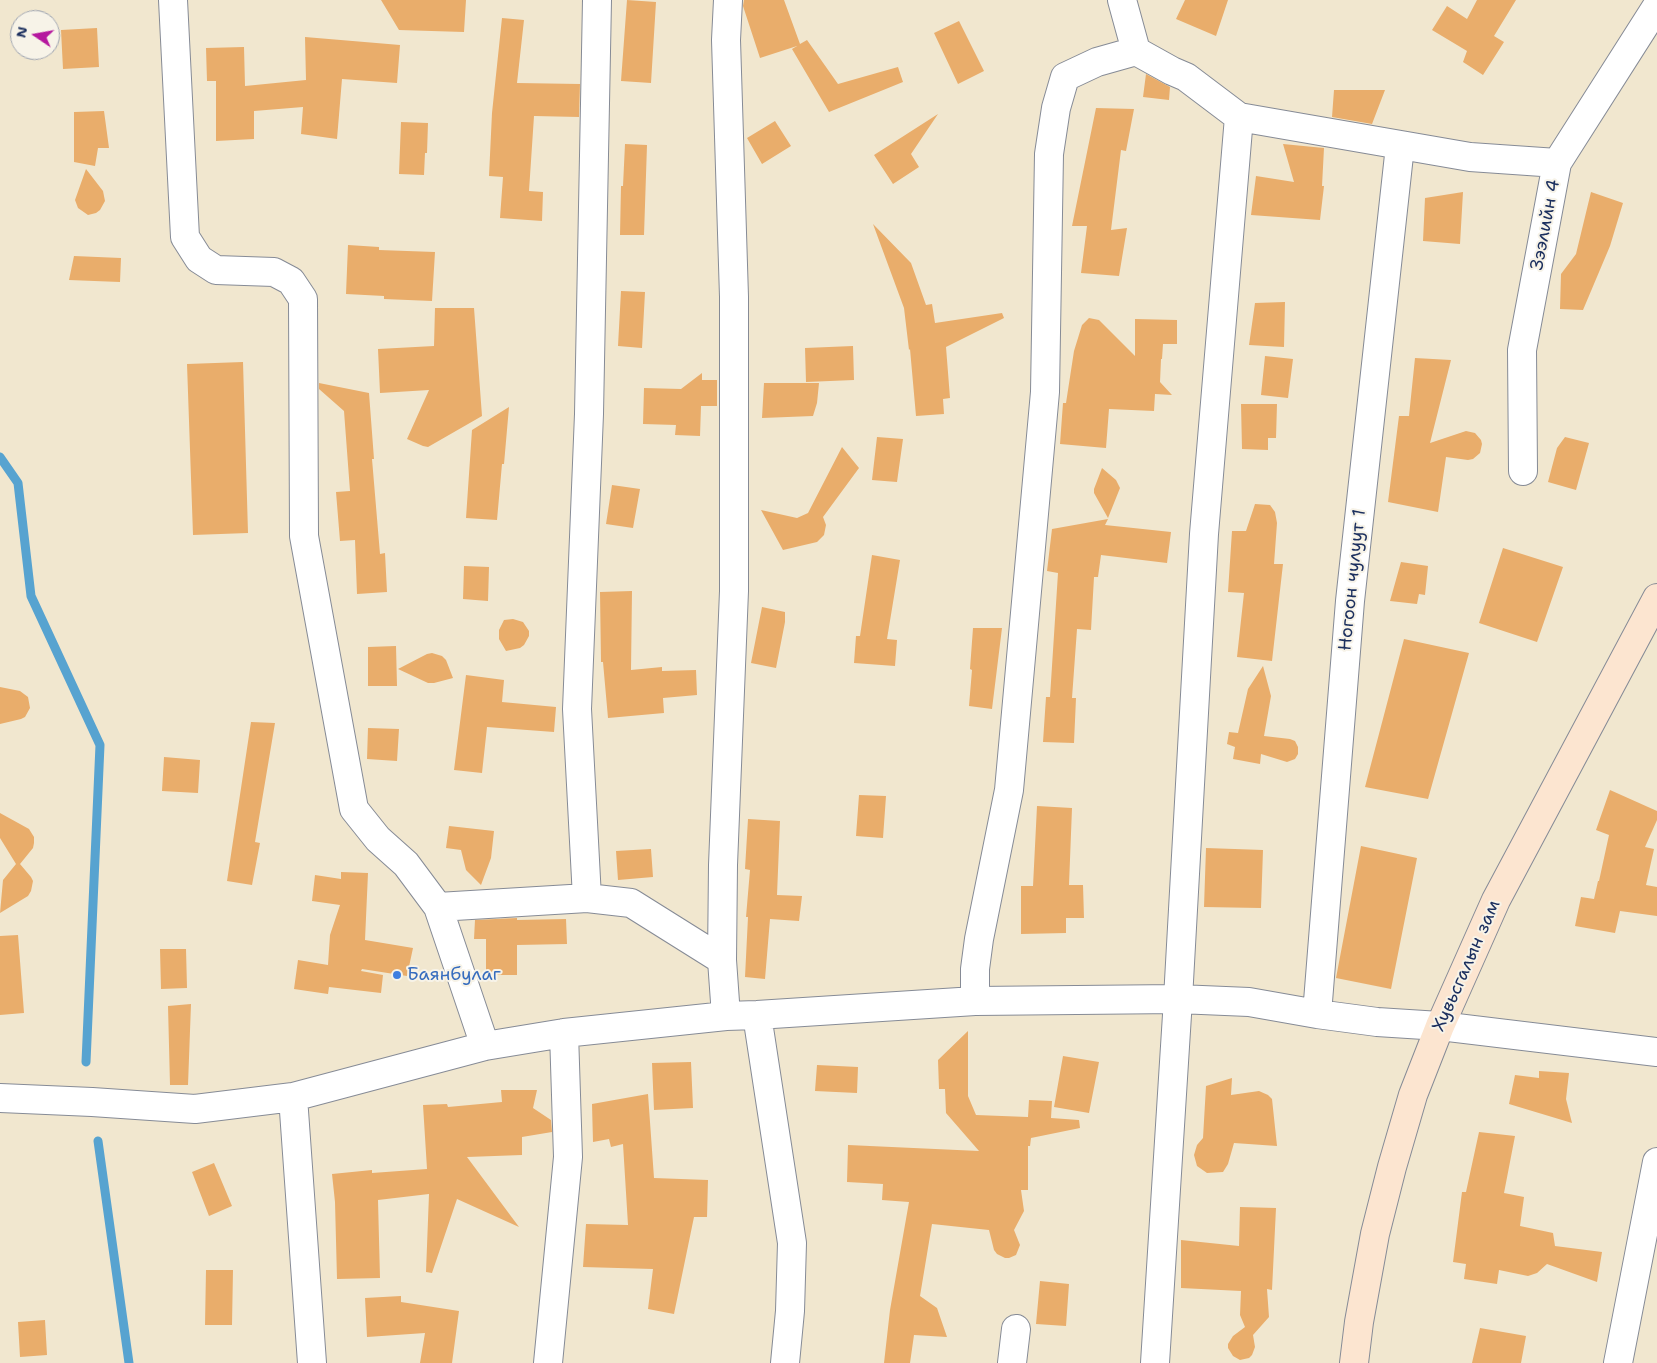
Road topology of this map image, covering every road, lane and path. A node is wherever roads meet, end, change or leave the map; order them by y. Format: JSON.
{"nodes":[{"id":1,"x":173,"y":0,"type":"edge"},
{"id":2,"x":597,"y":0,"type":"edge"},
{"id":3,"x":728,"y":0,"type":"edge"},
{"id":4,"x":1122,"y":0,"type":"edge"},
{"id":5,"x":1657,"y":6,"type":"edge"},
{"id":6,"x":1136,"y":51,"type":"junction"},
{"id":7,"x":1239,"y":117,"type":"junction"},
{"id":8,"x":1400,"y":146,"type":"junction"},
{"id":9,"x":1557,"y":163,"type":"junction"},
{"id":10,"x":1523,"y":472,"type":"dead end"},
{"id":11,"x":1657,"y":598,"type":"edge"},
{"id":12,"x":587,"y":898,"type":"junction"},
{"id":13,"x":438,"y":907,"type":"junction"},
{"id":14,"x":722,"y":960,"type":"junction"},
{"id":15,"x":1178,"y":999,"type":"junction"},
{"id":16,"x":975,"y":1001,"type":"junction"},
{"id":17,"x":1317,"y":1014,"type":"junction"},
{"id":18,"x":758,"y":1015,"type":"junction"},
{"id":19,"x":726,"y":1016,"type":"junction"},
{"id":20,"x":1440,"y":1026,"type":"junction"},
{"id":21,"x":564,"y":1033,"type":"junction"},
{"id":22,"x":485,"y":1046,"type":"junction"},
{"id":23,"x":1657,"y":1052,"type":"edge"},
{"id":24,"x":0,"y":1098,"type":"edge"},
{"id":25,"x":293,"y":1098,"type":"junction"},
{"id":26,"x":1657,"y":1162,"type":"edge"},
{"id":27,"x":1016,"y":1329,"type":"dead end"},
{"id":28,"x":312,"y":1363,"type":"edge"},
{"id":29,"x":548,"y":1363,"type":"edge"},
{"id":30,"x":785,"y":1363,"type":"edge"},
{"id":31,"x":1012,"y":1363,"type":"edge"},
{"id":32,"x":1155,"y":1363,"type":"edge"},
{"id":33,"x":1354,"y":1363,"type":"edge"},
{"id":34,"x":1618,"y":1363,"type":"edge"}],
"edges":[{"from":1,"to":13,"type":"street"},
{"from":2,"to":12,"type":"street"},
{"from":3,"to":14,"type":"street"},
{"from":4,"to":6,"type":"street"},
{"from":5,"to":9,"type":"street","name":"Зээлийн 4"},
{"from":6,"to":7,"type":"street"},
{"from":6,"to":16,"type":"street"},
{"from":7,"to":8,"type":"street"},
{"from":7,"to":15,"type":"street"},
{"from":8,"to":9,"type":"street"},
{"from":8,"to":17,"type":"street","name":"Ногоон чулуут 1"},
{"from":9,"to":10,"type":"street","name":"Зээлийн 4"},
{"from":11,"to":20,"type":"main road","name":"Хувьсгалын зам"},
{"from":12,"to":13,"type":"street"},
{"from":12,"to":14,"type":"street"},
{"from":13,"to":22,"type":"street"},
{"from":14,"to":19,"type":"street"},
{"from":15,"to":16,"type":"street"},
{"from":15,"to":17,"type":"street"},
{"from":15,"to":32,"type":"street"},
{"from":16,"to":18,"type":"street"},
{"from":17,"to":20,"type":"street"},
{"from":18,"to":19,"type":"street"},
{"from":18,"to":30,"type":"street"},
{"from":19,"to":21,"type":"street"},
{"from":20,"to":23,"type":"street"},
{"from":20,"to":33,"type":"main road","name":"Хувьсгалын зам"},
{"from":21,"to":22,"type":"street"},
{"from":21,"to":29,"type":"street"},
{"from":22,"to":25,"type":"street"},
{"from":24,"to":25,"type":"street"},
{"from":25,"to":28,"type":"street"},
{"from":26,"to":34,"type":"street"},
{"from":27,"to":31,"type":"street"}]}
